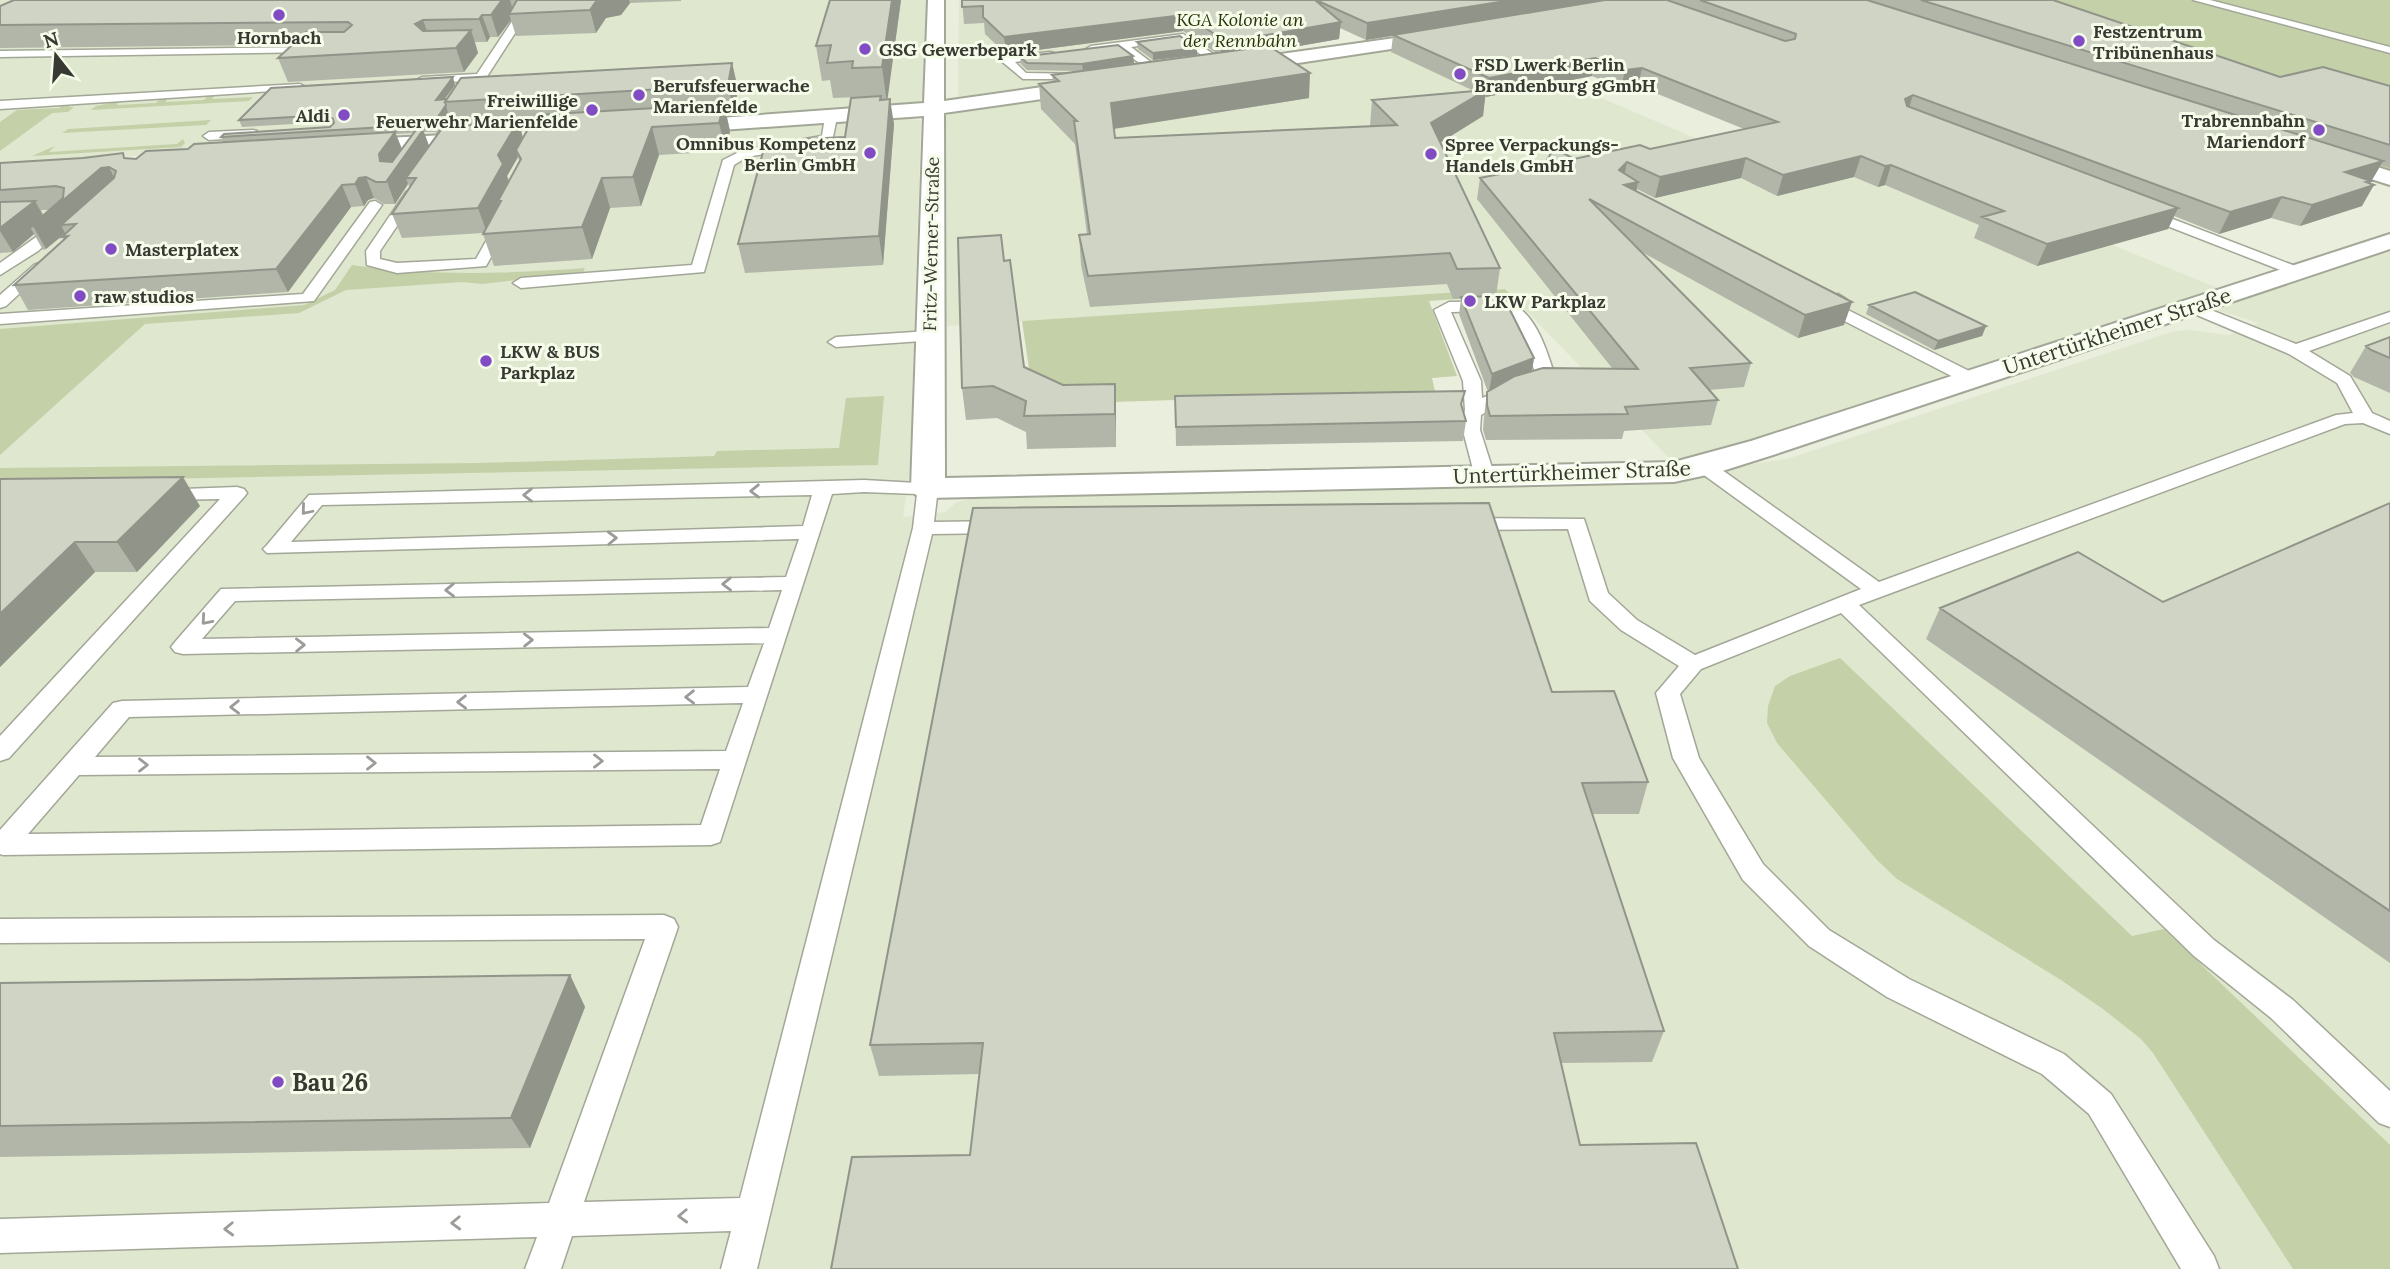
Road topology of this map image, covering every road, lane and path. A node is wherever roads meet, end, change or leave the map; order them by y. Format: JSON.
{"nodes":[{"id":1,"x":936,"y":0,"type":"edge"},
{"id":2,"x":2198,"y":0,"type":"edge"},
{"id":3,"x":519,"y":19,"type":"edge"},
{"id":4,"x":1461,"y":34,"type":"edge"},
{"id":5,"x":1121,"y":45,"type":"junction"},
{"id":6,"x":486,"y":47,"type":"edge"},
{"id":7,"x":500,"y":47,"type":"junction"},
{"id":8,"x":332,"y":49,"type":"edge"},
{"id":9,"x":1083,"y":50,"type":"edge"},
{"id":10,"x":2390,"y":50,"type":"edge"},
{"id":11,"x":0,"y":54,"type":"edge"},
{"id":12,"x":1057,"y":54,"type":"edge"},
{"id":13,"x":1146,"y":73,"type":"junction"},
{"id":14,"x":481,"y":77,"type":"junction"},
{"id":15,"x":1102,"y":79,"type":"joint"},
{"id":16,"x":413,"y":81,"type":"edge"},
{"id":17,"x":317,"y":86,"type":"edge"},
{"id":18,"x":96,"y":99,"type":"junction"},
{"id":19,"x":0,"y":105,"type":"edge"},
{"id":20,"x":933,"y":109,"type":"junction"},
{"id":21,"x":78,"y":113,"type":"dead end"},
{"id":22,"x":831,"y":117,"type":"junction"},
{"id":23,"x":651,"y":128,"type":"edge"},
{"id":24,"x":500,"y":138,"type":"edge"},
{"id":25,"x":265,"y":143,"type":"edge"},
{"id":26,"x":205,"y":146,"type":"edge"},
{"id":27,"x":431,"y":148,"type":"junction"},
{"id":28,"x":322,"y":149,"type":"edge"},
{"id":29,"x":2311,"y":153,"type":"edge"},
{"id":30,"x":2390,"y":178,"type":"edge"},
{"id":31,"x":418,"y":185,"type":"edge"},
{"id":32,"x":375,"y":205,"type":"edge"},
{"id":33,"x":2128,"y":206,"type":"edge"},
{"id":34,"x":510,"y":209,"type":"edge"},
{"id":35,"x":42,"y":217,"type":"edge"},
{"id":36,"x":2390,"y":241,"type":"edge"},
{"id":37,"x":50,"y":258,"type":"edge"},
{"id":38,"x":0,"y":270,"type":"edge"},
{"id":39,"x":2298,"y":272,"type":"junction"},
{"id":40,"x":521,"y":283,"type":"dead end"},
{"id":41,"x":1826,"y":293,"type":"edge"},
{"id":42,"x":0,"y":303,"type":"edge"},
{"id":43,"x":2191,"y":307,"type":"junction"},
{"id":44,"x":2390,"y":317,"type":"edge"},
{"id":45,"x":0,"y":319,"type":"edge"},
{"id":46,"x":930,"y":336,"type":"junction"},
{"id":47,"x":836,"y":342,"type":"dead end"},
{"id":48,"x":2295,"y":350,"type":"junction"},
{"id":49,"x":1971,"y":379,"type":"junction"},
{"id":50,"x":1474,"y":410,"type":"junction"},
{"id":51,"x":2365,"y":416,"type":"junction"},
{"id":52,"x":2390,"y":428,"type":"edge"},
{"id":53,"x":1704,"y":466,"type":"junction"},
{"id":54,"x":1485,"y":477,"type":"junction"},
{"id":55,"x":928,"y":488,"type":"junction"},
{"id":56,"x":824,"y":489,"type":"junction"},
{"id":57,"x":140,"y":494,"type":"edge"},
{"id":58,"x":1438,"y":524,"type":"edge"},
{"id":59,"x":1021,"y":527,"type":"edge"},
{"id":60,"x":923,"y":528,"type":"junction"},
{"id":61,"x":812,"y":532,"type":"junction"},
{"id":62,"x":795,"y":583,"type":"junction"},
{"id":63,"x":1877,"y":590,"type":"junction"},
{"id":64,"x":1844,"y":603,"type":"junction"},
{"id":65,"x":778,"y":635,"type":"junction"},
{"id":66,"x":1693,"y":664,"type":"junction"},
{"id":67,"x":758,"y":695,"type":"junction"},
{"id":68,"x":0,"y":752,"type":"edge"},
{"id":69,"x":736,"y":760,"type":"junction"},
{"id":70,"x":75,"y":766,"type":"junction"},
{"id":71,"x":0,"y":931,"type":"edge"},
{"id":72,"x":2390,"y":1112,"type":"edge"},
{"id":73,"x":752,"y":1214,"type":"junction"},
{"id":74,"x":562,"y":1219,"type":"junction"},
{"id":75,"x":0,"y":1236,"type":"edge"},
{"id":76,"x":543,"y":1269,"type":"edge"},
{"id":77,"x":739,"y":1269,"type":"edge"},
{"id":78,"x":2201,"y":1269,"type":"edge"}],
"edges":[{"from":1,"to":20,"type":"street","name":"Fritz-Werner-Straße"},
{"from":2,"to":10,"type":"lane"},
{"from":3,"to":7,"type":"lane"},
{"from":4,"to":13,"type":"street"},
{"from":5,"to":9,"type":"lane"},
{"from":5,"to":13,"type":"lane"},
{"from":5,"to":13,"type":"lane"},
{"from":6,"to":7,"type":"lane"},
{"from":7,"to":14,"type":"lane"},
{"from":8,"to":11,"type":"lane"},
{"from":12,"to":15,"type":"lane"},
{"from":14,"to":16,"type":"lane"},
{"from":14,"to":27,"type":"lane"},
{"from":15,"to":20,"type":"street"},
{"from":17,"to":18,"type":"lane"},
{"from":18,"to":19,"type":"lane"},
{"from":18,"to":21,"type":"lane"},
{"from":20,"to":22,"type":"street"},
{"from":20,"to":46,"type":"street","name":"Fritz-Werner-Straße"},
{"from":22,"to":23,"type":"street"},
{"from":22,"to":40,"type":"lane"},
{"from":24,"to":27,"type":"street"},
{"from":25,"to":26,"type":"street"},
{"from":27,"to":28,"type":"street"},
{"from":29,"to":30,"type":"street"},
{"from":31,"to":34,"type":"lane"},
{"from":32,"to":45,"type":"lane"},
{"from":33,"to":39,"type":"lane"},
{"from":35,"to":38,"type":"lane"},
{"from":36,"to":39,"type":"street","name":"Untertürkheimer Straße"},
{"from":37,"to":42,"type":"lane"},
{"from":39,"to":43,"type":"street","name":"Untertürkheimer Straße"},
{"from":41,"to":49,"type":"lane"},
{"from":43,"to":48,"type":"lane"},
{"from":43,"to":49,"type":"street","name":"Untertürkheimer Straße"},
{"from":44,"to":48,"type":"lane"},
{"from":46,"to":47,"type":"lane"},
{"from":46,"to":55,"type":"street","name":"Fritz-Werner-Straße"},
{"from":48,"to":51,"type":"lane"},
{"from":49,"to":53,"type":"street","name":"Untertürkheimer Straße"},
{"from":50,"to":50,"type":"lane"},
{"from":50,"to":54,"type":"lane"},
{"from":51,"to":52,"type":"lane"},
{"from":51,"to":63,"type":"lane"},
{"from":53,"to":54,"type":"street","name":"Untertürkheimer Straße"},
{"from":53,"to":63,"type":"lane"},
{"from":54,"to":55,"type":"street","name":"Untertürkheimer Straße"},
{"from":55,"to":56,"type":"lane"},
{"from":55,"to":60,"type":"lane"},
{"from":56,"to":61,"type":"lane"},
{"from":56,"to":61,"type":"lane","one_way":true},
{"from":57,"to":68,"type":"lane"},
{"from":58,"to":66,"type":"lane"},
{"from":59,"to":60,"type":"lane"},
{"from":60,"to":73,"type":"lane"},
{"from":61,"to":62,"type":"lane"},
{"from":62,"to":65,"type":"lane"},
{"from":62,"to":65,"type":"lane","one_way":true},
{"from":63,"to":64,"type":"lane"},
{"from":64,"to":66,"type":"lane"},
{"from":64,"to":72,"type":"lane"},
{"from":65,"to":67,"type":"lane"},
{"from":66,"to":78,"type":"lane"},
{"from":67,"to":69,"type":"lane"},
{"from":67,"to":70,"type":"lane","one_way":true},
{"from":70,"to":69,"type":"lane","one_way":true},
{"from":69,"to":70,"type":"lane"},
{"from":71,"to":74,"type":"lane"},
{"from":73,"to":74,"type":"lane","one_way":true},
{"from":73,"to":77,"type":"lane"},
{"from":74,"to":75,"type":"lane","one_way":true},
{"from":74,"to":76,"type":"lane"}]}
